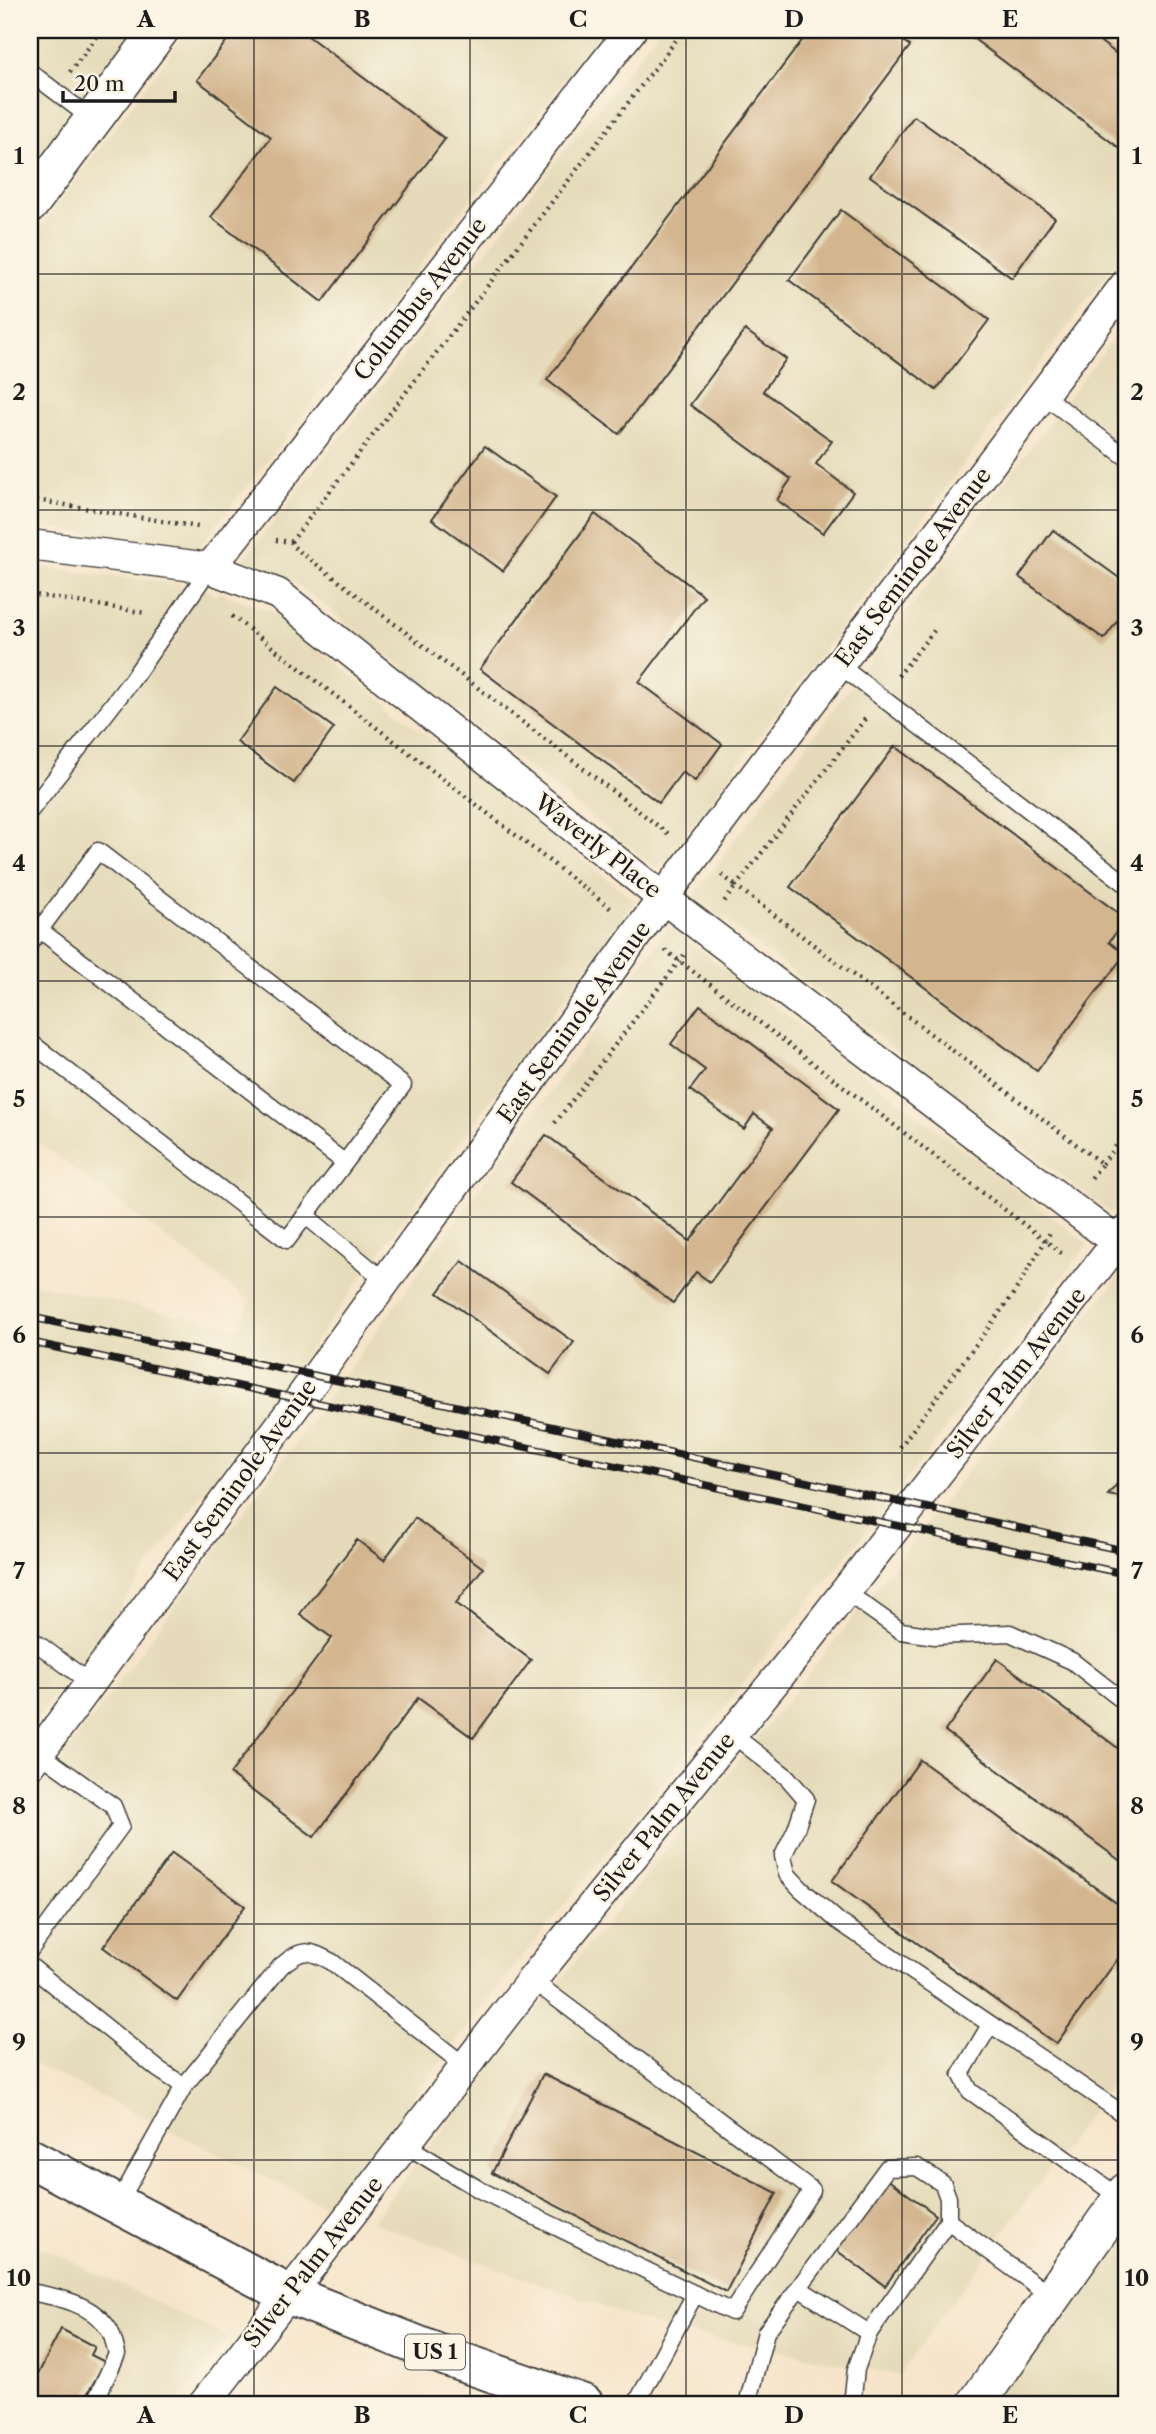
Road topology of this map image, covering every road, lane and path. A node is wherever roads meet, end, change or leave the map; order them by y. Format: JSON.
{"nodes":[{"id":1,"x":160,"y":30,"type":"edge"},
{"id":2,"x":631,"y":30,"type":"edge"},
{"id":3,"x":684,"y":30,"type":"edge"},
{"id":4,"x":30,"y":72,"type":"edge"},
{"id":5,"x":93,"y":120,"type":"junction"},
{"id":6,"x":30,"y":204,"type":"edge"},
{"id":7,"x":1126,"y":284,"type":"edge"},
{"id":8,"x":1043,"y":395,"type":"junction"},
{"id":9,"x":1126,"y":457,"type":"edge"},
{"id":10,"x":30,"y":499,"type":"edge"},
{"id":11,"x":237,"y":533,"type":"junction"},
{"id":12,"x":291,"y":542,"type":"junction"},
{"id":13,"x":30,"y":545,"type":"edge"},
{"id":14,"x":210,"y":568,"type":"junction"},
{"id":15,"x":30,"y":594,"type":"edge"},
{"id":16,"x":175,"y":618,"type":"junction"},
{"id":17,"x":937,"y":627,"type":"dead end"},
{"id":18,"x":839,"y":665,"type":"junction"},
{"id":19,"x":882,"y":697,"type":"junction"},
{"id":20,"x":30,"y":811,"type":"edge"},
{"id":21,"x":696,"y":855,"type":"junction"},
{"id":22,"x":1126,"y":884,"type":"edge"},
{"id":23,"x":737,"y":886,"type":"junction"},
{"id":24,"x":663,"y":898,"type":"junction"},
{"id":25,"x":704,"y":929,"type":"junction"},
{"id":26,"x":35,"y":937,"type":"edge"},
{"id":27,"x":30,"y":1042,"type":"edge"},
{"id":28,"x":555,"y":1123,"type":"dead end"},
{"id":29,"x":1126,"y":1133,"type":"edge"},
{"id":30,"x":344,"y":1162,"type":"junction"},
{"id":31,"x":1102,"y":1164,"type":"junction"},
{"id":32,"x":1070,"y":1207,"type":"junction"},
{"id":33,"x":305,"y":1215,"type":"junction"},
{"id":34,"x":1123,"y":1238,"type":"edge"},
{"id":35,"x":385,"y":1281,"type":"junction"},
{"id":36,"x":900,"y":1447,"type":"dead end"},
{"id":37,"x":846,"y":1592,"type":"junction"},
{"id":38,"x":30,"y":1638,"type":"edge"},
{"id":39,"x":90,"y":1683,"type":"junction"},
{"id":40,"x":1126,"y":1703,"type":"edge"},
{"id":41,"x":732,"y":1734,"type":"junction"},
{"id":42,"x":34,"y":1759,"type":"edge"},
{"id":43,"x":30,"y":1950,"type":"edge"},
{"id":44,"x":30,"y":1966,"type":"edge"},
{"id":45,"x":532,"y":1980,"type":"junction"},
{"id":46,"x":990,"y":2025,"type":"junction"},
{"id":47,"x":465,"y":2066,"type":"junction"},
{"id":48,"x":184,"y":2086,"type":"junction"},
{"id":49,"x":1126,"y":2116,"type":"edge"},
{"id":50,"x":404,"y":2144,"type":"junction"},
{"id":51,"x":32,"y":2167,"type":"edge"},
{"id":52,"x":1124,"y":2196,"type":"edge"},
{"id":53,"x":118,"y":2204,"type":"junction"},
{"id":54,"x":948,"y":2221,"type":"junction"},
{"id":55,"x":800,"y":2288,"type":"junction"},
{"id":56,"x":30,"y":2292,"type":"edge"},
{"id":57,"x":288,"y":2294,"type":"junction"},
{"id":58,"x":695,"y":2294,"type":"junction"},
{"id":59,"x":1052,"y":2297,"type":"junction"},
{"id":60,"x":869,"y":2333,"type":"junction"},
{"id":61,"x":94,"y":2404,"type":"edge"},
{"id":62,"x":204,"y":2404,"type":"edge"},
{"id":63,"x":584,"y":2404,"type":"edge"},
{"id":64,"x":636,"y":2404,"type":"edge"},
{"id":65,"x":747,"y":2404,"type":"edge"},
{"id":66,"x":852,"y":2404,"type":"edge"},
{"id":67,"x":976,"y":2404,"type":"edge"}],
"edges":[{"from":1,"to":5,"type":"street"},
{"from":2,"to":11,"type":"street","name":"Columbus Avenue"},
{"from":3,"to":12,"type":"path"},
{"from":4,"to":5,"type":"lane"},
{"from":5,"to":6,"type":"street"},
{"from":7,"to":8,"type":"street","name":"East Seminole Avenue"},
{"from":8,"to":9,"type":"lane"},
{"from":8,"to":18,"type":"street","name":"East Seminole Avenue"},
{"from":10,"to":11,"type":"path"},
{"from":11,"to":12,"type":"path"},
{"from":11,"to":14,"type":"street","name":"Columbus Avenue"},
{"from":12,"to":21,"type":"path"},
{"from":13,"to":14,"type":"street","name":"Waverly Place"},
{"from":14,"to":16,"type":"lane"},
{"from":14,"to":24,"type":"street","name":"Waverly Place"},
{"from":15,"to":16,"type":"path"},
{"from":16,"to":20,"type":"lane"},
{"from":17,"to":19,"type":"path"},
{"from":18,"to":19,"type":"lane"},
{"from":18,"to":21,"type":"street","name":"East Seminole Avenue"},
{"from":19,"to":22,"type":"lane"},
{"from":19,"to":23,"type":"path"},
{"from":21,"to":23,"type":"path"},
{"from":21,"to":24,"type":"street","name":"East Seminole Avenue"},
{"from":23,"to":25,"type":"path"},
{"from":23,"to":31,"type":"path"},
{"from":24,"to":25,"type":"street","name":"Waverly Place"},
{"from":24,"to":35,"type":"street","name":"East Seminole Avenue"},
{"from":25,"to":28,"type":"path"},
{"from":25,"to":32,"type":"street","name":"Waverly Place"},
{"from":26,"to":30,"type":"lane"},
{"from":26,"to":30,"type":"lane"},
{"from":27,"to":33,"type":"lane"},
{"from":29,"to":31,"type":"path"},
{"from":30,"to":33,"type":"lane"},
{"from":31,"to":32,"type":"path"},
{"from":32,"to":34,"type":"street","name":"Waverly Place"},
{"from":32,"to":36,"type":"path"},
{"from":33,"to":35,"type":"lane"},
{"from":34,"to":37,"type":"street","name":"Silver Palm Avenue"},
{"from":35,"to":39,"type":"street","name":"East Seminole Avenue"},
{"from":37,"to":40,"type":"lane"},
{"from":37,"to":41,"type":"street","name":"Silver Palm Avenue"},
{"from":38,"to":39,"type":"lane"},
{"from":39,"to":42,"type":"street","name":"East Seminole Avenue"},
{"from":41,"to":45,"type":"street","name":"Silver Palm Avenue"},
{"from":41,"to":46,"type":"lane"},
{"from":42,"to":43,"type":"lane"},
{"from":44,"to":48,"type":"lane"},
{"from":45,"to":47,"type":"street","name":"Silver Palm Avenue"},
{"from":45,"to":58,"type":"lane"},
{"from":46,"to":49,"type":"lane"},
{"from":46,"to":52,"type":"lane"},
{"from":47,"to":48,"type":"lane"},
{"from":47,"to":50,"type":"street","name":"Silver Palm Avenue"},
{"from":48,"to":53,"type":"lane"},
{"from":50,"to":57,"type":"street","name":"Silver Palm Avenue"},
{"from":50,"to":58,"type":"lane"},
{"from":51,"to":53,"type":"main road","number":"US 1"},
{"from":52,"to":59,"type":"street"},
{"from":53,"to":57,"type":"main road","number":"US 1"},
{"from":54,"to":55,"type":"lane"},
{"from":54,"to":59,"type":"lane"},
{"from":54,"to":60,"type":"lane"},
{"from":55,"to":60,"type":"lane"},
{"from":55,"to":65,"type":"lane"},
{"from":56,"to":61,"type":"lane"},
{"from":57,"to":62,"type":"street","name":"Silver Palm Avenue"},
{"from":57,"to":63,"type":"main road","number":"US 1"},
{"from":58,"to":64,"type":"lane"},
{"from":59,"to":67,"type":"street"},
{"from":60,"to":66,"type":"lane"}]}
